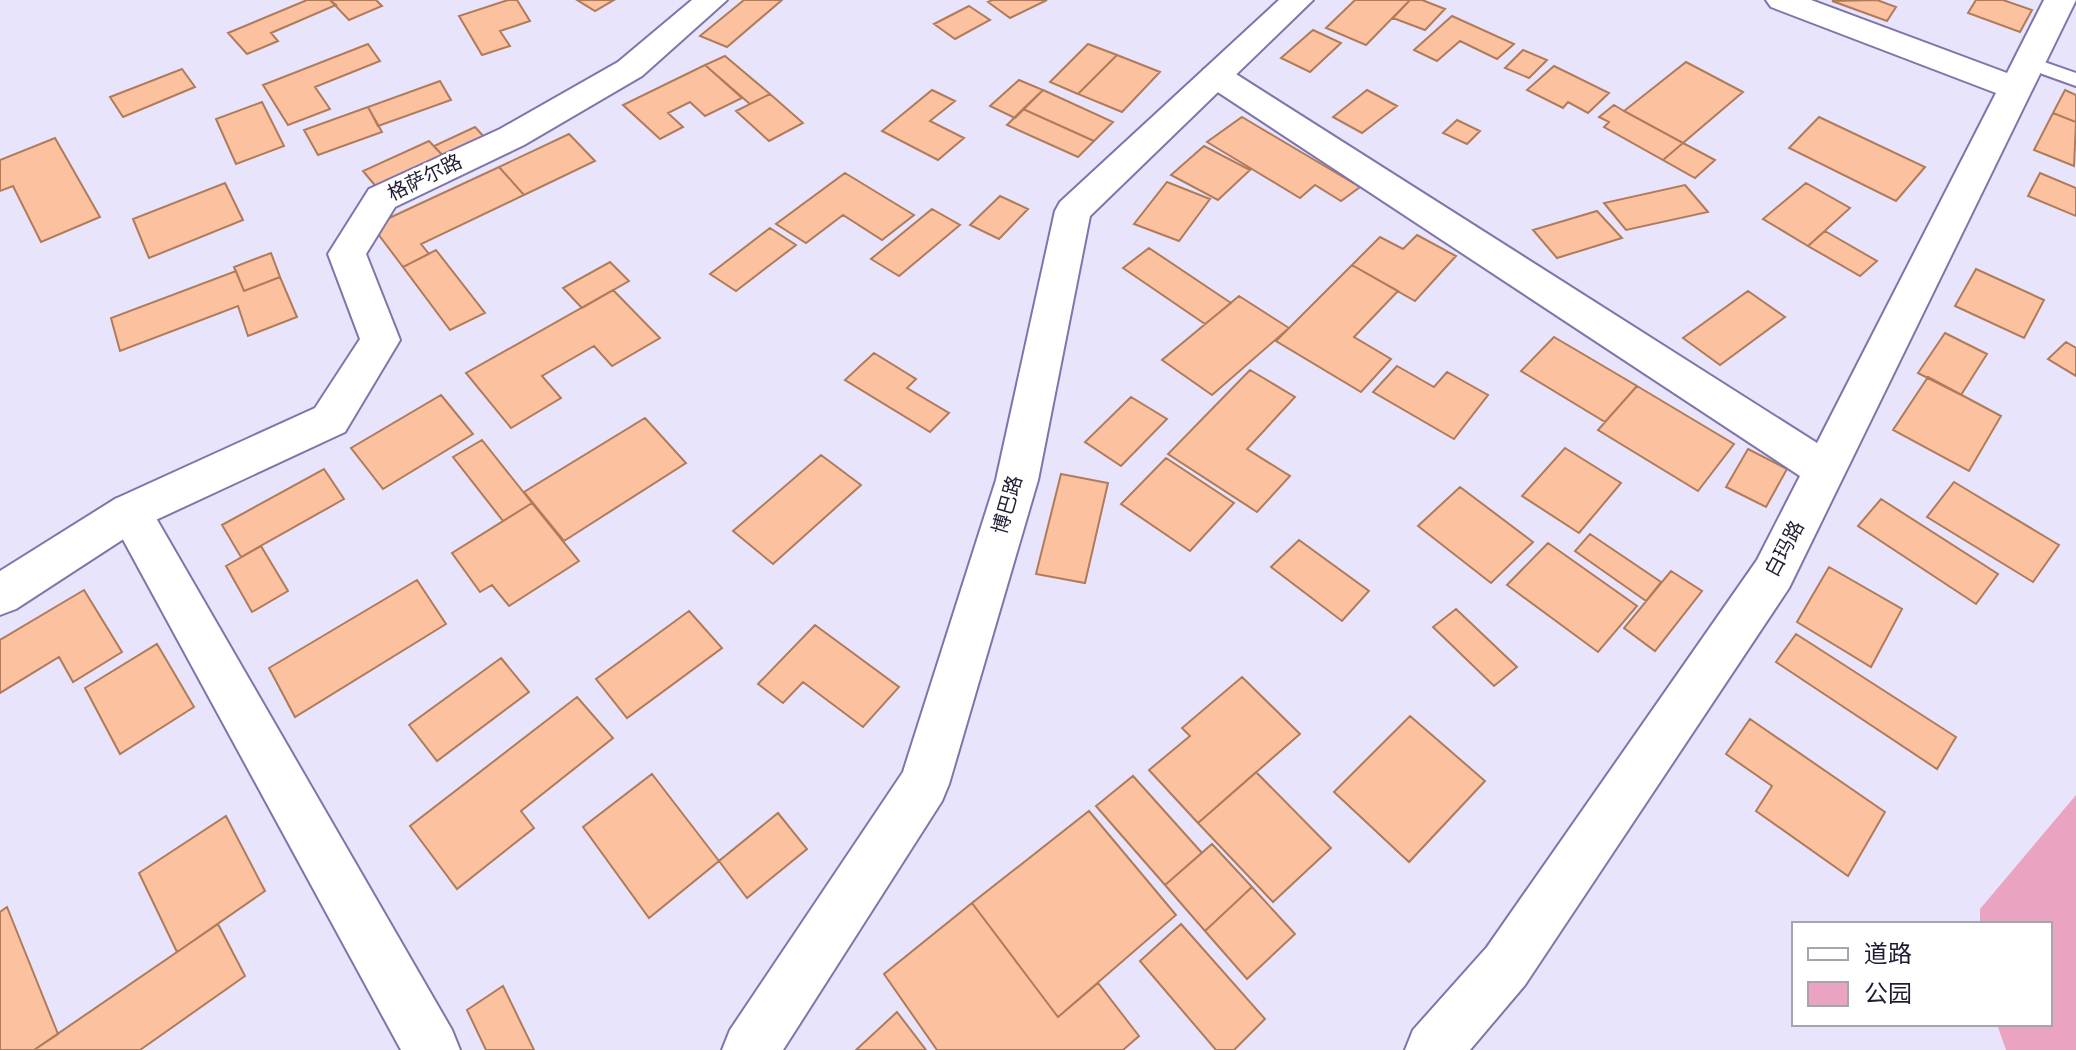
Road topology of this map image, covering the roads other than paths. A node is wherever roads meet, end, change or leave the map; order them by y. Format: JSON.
{"nodes":[{"id":1,"x":711,"y":0,"type":"edge"},
{"id":2,"x":1297,"y":0,"type":"edge"},
{"id":3,"x":1782,"y":0,"type":"edge"},
{"id":4,"x":2060,"y":0,"type":"edge"},
{"id":5,"x":2021,"y":75,"type":"junction"},
{"id":6,"x":1216,"y":76,"type":"junction"},
{"id":7,"x":2076,"y":80,"type":"edge"},
{"id":8,"x":1824,"y":470,"type":"junction"},
{"id":9,"x":130,"y":512,"type":"junction"},
{"id":10,"x":0,"y":595,"type":"edge"},
{"id":11,"x":432,"y":1050,"type":"edge"},
{"id":12,"x":750,"y":1050,"type":"edge"},
{"id":13,"x":1433,"y":1050,"type":"edge"}],
"edges":[{"from":1,"to":9,"type":"street","name":"格萨尔路"},
{"from":2,"to":6,"type":"street","name":"博巴路"},
{"from":3,"to":5,"type":"street"},
{"from":4,"to":5,"type":"street","name":"白玛路"},
{"from":5,"to":7,"type":"lane"},
{"from":5,"to":8,"type":"street","name":"白玛路"},
{"from":6,"to":8,"type":"street"},
{"from":6,"to":12,"type":"street","name":"博巴路"},
{"from":8,"to":13,"type":"street","name":"白玛路"},
{"from":9,"to":10,"type":"street","name":"格萨尔路"},
{"from":9,"to":11,"type":"street"}]}
